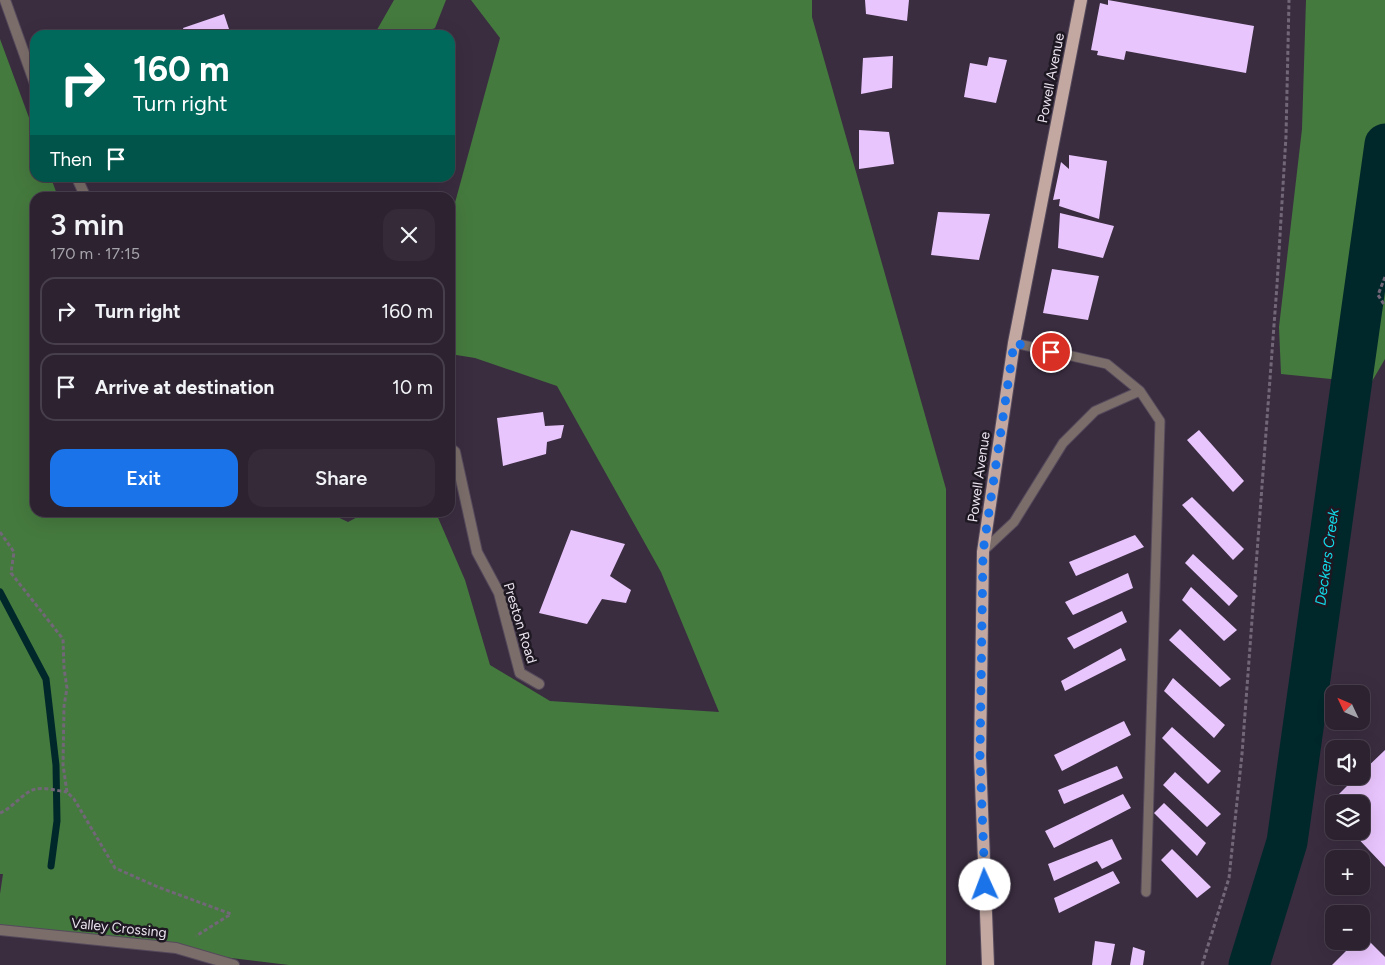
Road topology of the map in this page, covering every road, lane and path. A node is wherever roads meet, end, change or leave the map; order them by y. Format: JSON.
{"nodes":[{"id":1,"x":5,"y":0,"type":"edge"},
{"id":2,"x":1081,"y":0,"type":"edge"},
{"id":3,"x":1289,"y":0,"type":"edge"},
{"id":4,"x":30,"y":70,"type":"edge"},
{"id":5,"x":1385,"y":277,"type":"edge"},
{"id":6,"x":1385,"y":306,"type":"edge"},
{"id":7,"x":1014,"y":343,"type":"junction"},
{"id":8,"x":1140,"y":391,"type":"junction"},
{"id":9,"x":455,"y":452,"type":"edge"},
{"id":10,"x":0,"y":532,"type":"edge"},
{"id":11,"x":983,"y":552,"type":"junction"},
{"id":12,"x":539,"y":684,"type":"dead end"},
{"id":13,"x":67,"y":792,"type":"junction"},
{"id":14,"x":0,"y":813,"type":"edge"},
{"id":15,"x":1146,"y":892,"type":"dead end"},
{"id":16,"x":0,"y":930,"type":"edge"},
{"id":17,"x":176,"y":948,"type":"junction"},
{"id":18,"x":234,"y":965,"type":"edge"},
{"id":19,"x":988,"y":965,"type":"edge"},
{"id":20,"x":1202,"y":965,"type":"edge"}],
"edges":[{"from":1,"to":4,"type":"street"},
{"from":2,"to":7,"type":"main road","name":"Powell Avenue"},
{"from":3,"to":20,"type":"path"},
{"from":5,"to":6,"type":"path"},
{"from":7,"to":8,"type":"lane"},
{"from":7,"to":11,"type":"main road","name":"Powell Avenue"},
{"from":8,"to":11,"type":"lane"},
{"from":8,"to":15,"type":"lane"},
{"from":9,"to":12,"type":"street","name":"Preston Road"},
{"from":10,"to":13,"type":"path"},
{"from":11,"to":19,"type":"main road","name":"Powell Avenue"},
{"from":13,"to":14,"type":"path"},
{"from":13,"to":17,"type":"path"},
{"from":16,"to":17,"type":"street","name":"Valley Crossing"},
{"from":17,"to":18,"type":"street","name":"Valley Crossing"}]}
